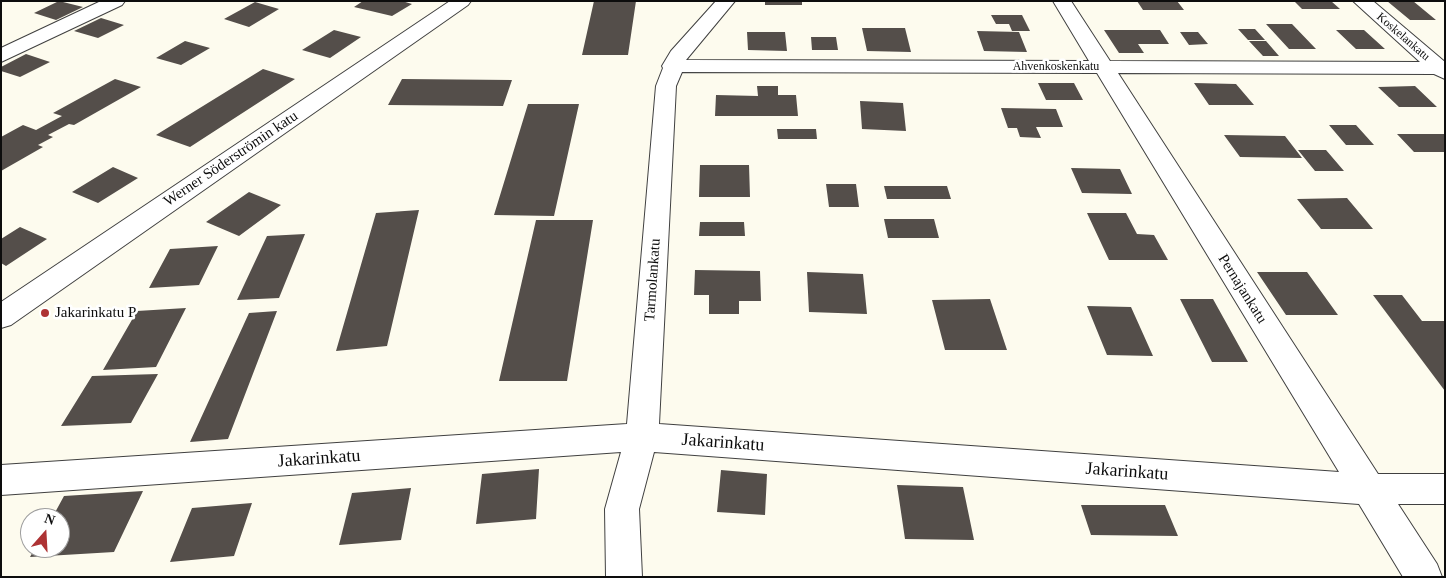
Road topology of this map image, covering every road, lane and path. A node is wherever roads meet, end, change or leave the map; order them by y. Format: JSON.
{"nodes":[{"id":1,"x":116,"y":1,"type":"edge"},
{"id":2,"x":462,"y":1,"type":"edge"},
{"id":3,"x":726,"y":1,"type":"edge"},
{"id":4,"x":1062,"y":1,"type":"edge"},
{"id":5,"x":1362,"y":1,"type":"edge"},
{"id":6,"x":1,"y":56,"type":"edge"},
{"id":7,"x":672,"y":66,"type":"junction"},
{"id":8,"x":1103,"y":68,"type":"junction"},
{"id":9,"x":1442,"y":70,"type":"edge"},
{"id":10,"x":1,"y":317,"type":"edge"},
{"id":11,"x":642,"y":437,"type":"junction"},
{"id":12,"x":1,"y":480,"type":"edge"},
{"id":13,"x":1368,"y":489,"type":"junction"},
{"id":14,"x":1445,"y":489,"type":"edge"},
{"id":15,"x":624,"y":577,"type":"edge"},
{"id":16,"x":1424,"y":577,"type":"edge"}],
"edges":[{"from":1,"to":6,"type":"street"},
{"from":2,"to":10,"type":"street","name":"Werner Söderströmin katu"},
{"from":3,"to":7,"type":"street","name":"Tarmolankatu"},
{"from":4,"to":8,"type":"street","name":"Pernajankatu"},
{"from":5,"to":9,"type":"street","name":"Koskelankatu"},
{"from":7,"to":8,"type":"street","name":"Ahvenkoskenkatu"},
{"from":7,"to":11,"type":"street","name":"Tarmolankatu"},
{"from":8,"to":9,"type":"street","name":"Ahvenkoskenkatu"},
{"from":8,"to":13,"type":"street","name":"Pernajankatu"},
{"from":11,"to":12,"type":"street","name":"Jakarinkatu"},
{"from":11,"to":13,"type":"street","name":"Jakarinkatu"},
{"from":11,"to":15,"type":"street","name":"Tarmolankatu"},
{"from":13,"to":14,"type":"street","name":"Jakarinkatu"},
{"from":13,"to":16,"type":"street","name":"Pernajankatu"}]}
